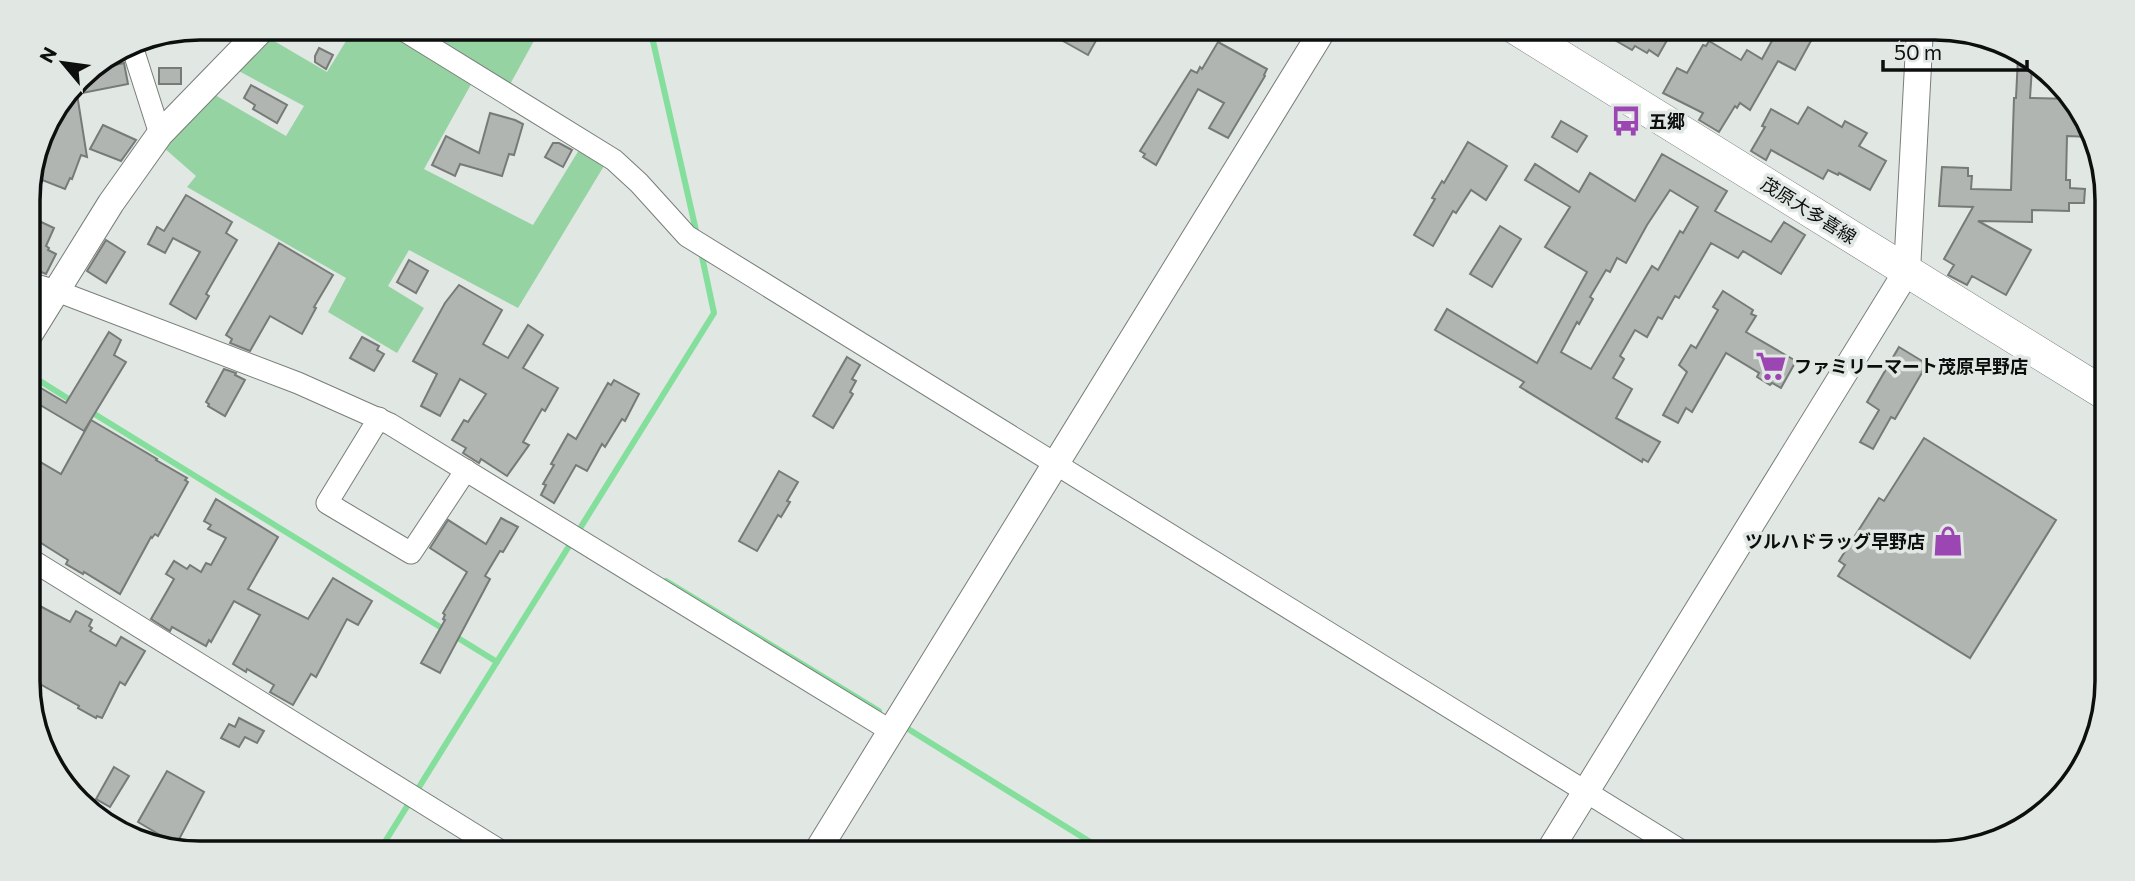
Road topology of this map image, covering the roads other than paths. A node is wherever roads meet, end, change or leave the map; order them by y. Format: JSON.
{"nodes":[{"id":1,"x":251,"y":40,"type":"edge"},
{"id":2,"x":419,"y":40,"type":"edge"},
{"id":3,"x":1317,"y":40,"type":"edge"},
{"id":4,"x":1534,"y":40,"type":"edge"},
{"id":5,"x":1919,"y":40,"type":"edge"},
{"id":6,"x":135,"y":54,"type":"edge"},
{"id":7,"x":160,"y":134,"type":"junction"},
{"id":8,"x":1907,"y":271,"type":"junction"},
{"id":9,"x":41,"y":287,"type":"edge"},
{"id":10,"x":57,"y":292,"type":"junction"},
{"id":11,"x":41,"y":317,"type":"edge"},
{"id":12,"x":2095,"y":388,"type":"edge"},
{"id":13,"x":379,"y":418,"type":"junction"},
{"id":14,"x":1056,"y":464,"type":"junction"},
{"id":15,"x":466,"y":470,"type":"junction"},
{"id":16,"x":40,"y":565,"type":"edge"},
{"id":17,"x":891,"y":731,"type":"junction"},
{"id":18,"x":1585,"y":792,"type":"junction"},
{"id":19,"x":1556,"y":840,"type":"edge"},
{"id":20,"x":1664,"y":840,"type":"edge"},
{"id":21,"x":484,"y":841,"type":"edge"},
{"id":22,"x":824,"y":841,"type":"edge"}],
"edges":[{"from":1,"to":7,"type":"street"},
{"from":2,"to":14,"type":"street"},
{"from":3,"to":14,"type":"street"},
{"from":4,"to":8,"type":"main road","name":"茂原大多喜線"},
{"from":5,"to":8,"type":"street"},
{"from":6,"to":7,"type":"street"},
{"from":7,"to":10,"type":"street"},
{"from":8,"to":12,"type":"main road","name":"茂原大多喜線"},
{"from":8,"to":18,"type":"street"},
{"from":9,"to":10,"type":"street"},
{"from":10,"to":11,"type":"street"},
{"from":10,"to":13,"type":"street"},
{"from":13,"to":15,"type":"street"},
{"from":13,"to":15,"type":"street"},
{"from":14,"to":17,"type":"street"},
{"from":14,"to":18,"type":"street"},
{"from":15,"to":17,"type":"street"},
{"from":16,"to":21,"type":"street"},
{"from":17,"to":22,"type":"street"},
{"from":18,"to":19,"type":"street"},
{"from":18,"to":20,"type":"street"}]}
